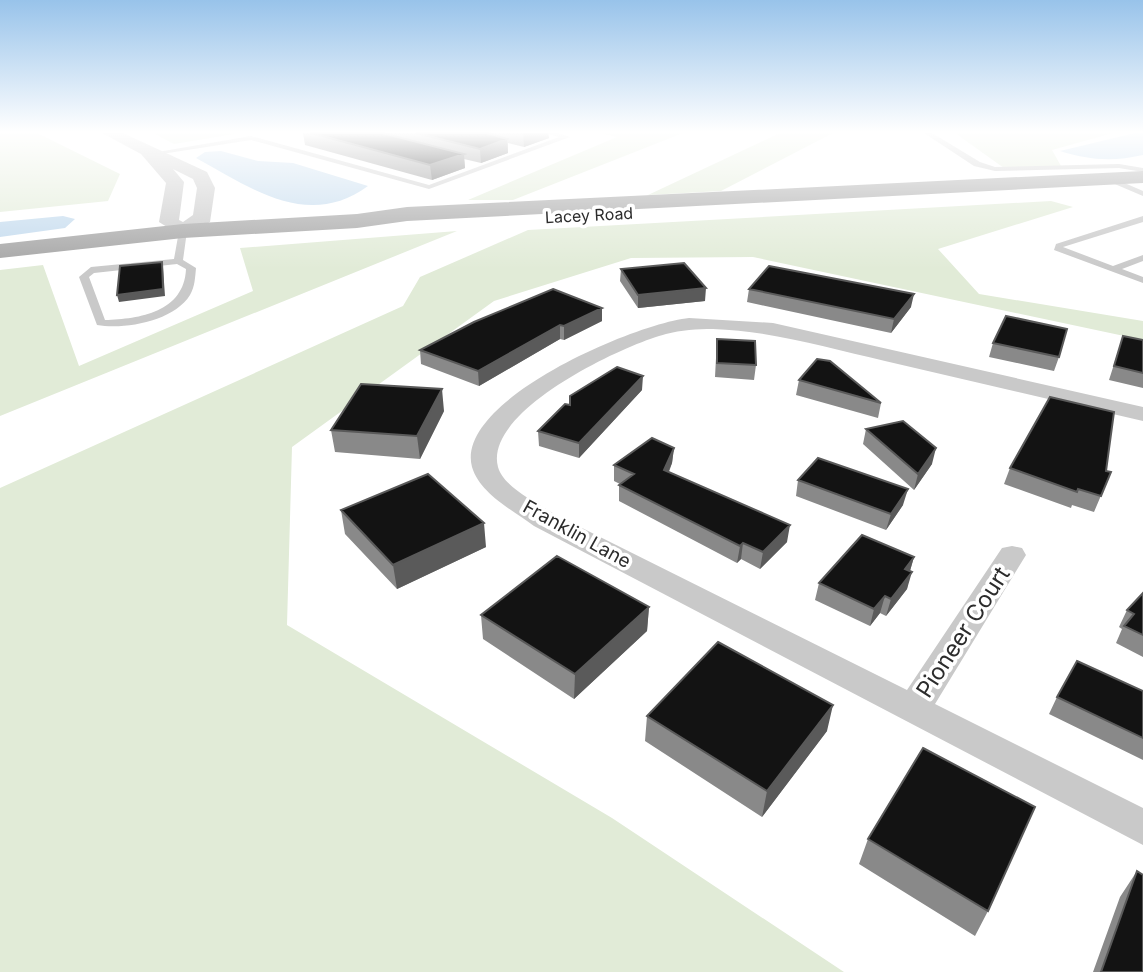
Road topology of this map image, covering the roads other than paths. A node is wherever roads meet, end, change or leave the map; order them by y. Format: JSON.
{"nodes":[{"id":1,"x":172,"y":178,"type":"edge"},
{"id":2,"x":202,"y":178,"type":"edge"},
{"id":3,"x":399,"y":178,"type":"edge"},
{"id":4,"x":453,"y":178,"type":"edge"},
{"id":5,"x":1129,"y":178,"type":"edge"},
{"id":6,"x":1113,"y":180,"type":"junction"},
{"id":7,"x":1143,"y":194,"type":"edge"},
{"id":8,"x":1143,"y":219,"type":"edge"},
{"id":9,"x":183,"y":231,"type":"junction"},
{"id":10,"x":0,"y":251,"type":"edge"},
{"id":11,"x":1143,"y":258,"type":"edge"},
{"id":12,"x":178,"y":261,"type":"junction"},
{"id":13,"x":1114,"y":269,"type":"junction"},
{"id":14,"x":1143,"y":280,"type":"edge"},
{"id":15,"x":1143,"y":414,"type":"edge"},
{"id":16,"x":1012,"y":555,"type":"dead end"},
{"id":17,"x":913,"y":709,"type":"junction"},
{"id":18,"x":1143,"y":827,"type":"edge"}],
"edges":[{"from":1,"to":9,"type":"street"},
{"from":2,"to":9,"type":"street"},
{"from":3,"to":4,"type":"lane"},
{"from":5,"to":6,"type":"main road","name":"Lacey Road"},
{"from":6,"to":7,"type":"lane"},
{"from":6,"to":9,"type":"main road","name":"Lacey Road"},
{"from":8,"to":13,"type":"lane"},
{"from":9,"to":10,"type":"main road","name":"Lacey Road"},
{"from":9,"to":12,"type":"lane"},
{"from":11,"to":13,"type":"lane"},
{"from":12,"to":12,"type":"lane"},
{"from":13,"to":14,"type":"lane"},
{"from":15,"to":17,"type":"street","name":"Franklin Lane"},
{"from":16,"to":17,"type":"street","name":"Pioneer Court"},
{"from":17,"to":18,"type":"street","name":"Franklin Lane"}]}
